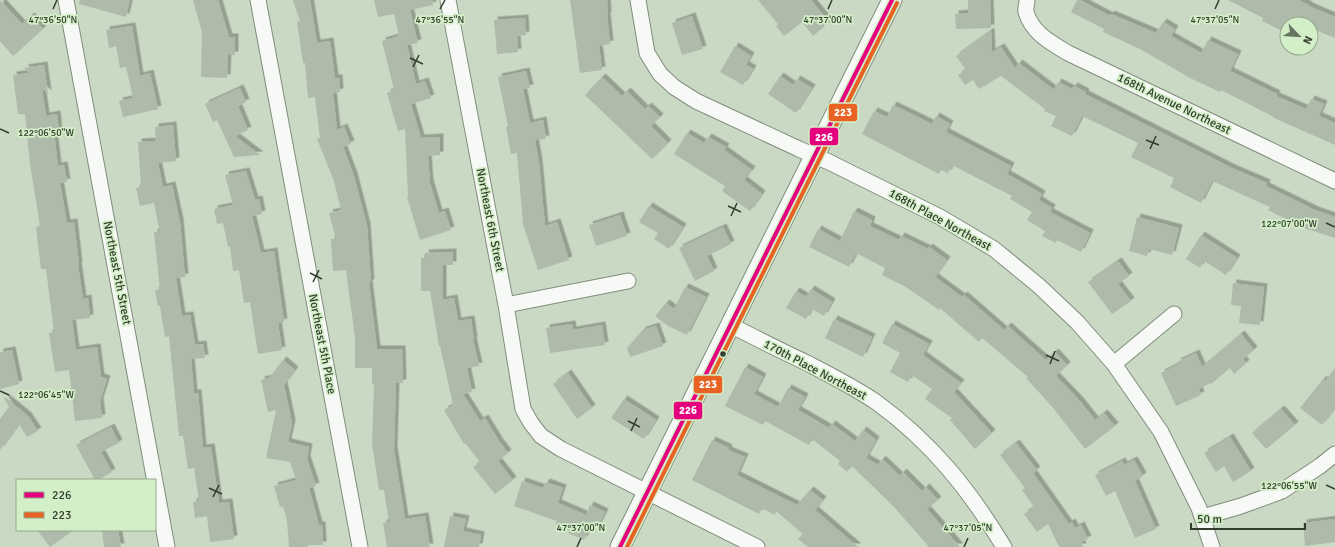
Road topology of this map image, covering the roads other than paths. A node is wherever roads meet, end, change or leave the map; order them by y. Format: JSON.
{"nodes":[{"id":1,"x":66,"y":0,"type":"edge"},
{"id":2,"x":258,"y":0,"type":"edge"},
{"id":3,"x":448,"y":0,"type":"edge"},
{"id":4,"x":638,"y":0,"type":"edge"},
{"id":5,"x":892,"y":0,"type":"edge"},
{"id":6,"x":1026,"y":6,"type":"edge"},
{"id":7,"x":815,"y":156,"type":"junction"},
{"id":8,"x":1335,"y":181,"type":"edge"},
{"id":9,"x":628,"y":281,"type":"dead end"},
{"id":10,"x":506,"y":305,"type":"junction"},
{"id":11,"x":1174,"y":314,"type":"dead end"},
{"id":12,"x":730,"y":325,"type":"junction"},
{"id":13,"x":1114,"y":364,"type":"junction"},
{"id":14,"x":1335,"y":454,"type":"edge"},
{"id":15,"x":154,"y":479,"type":"edge"},
{"id":16,"x":156,"y":487,"type":"edge"},
{"id":17,"x":647,"y":492,"type":"junction"},
{"id":18,"x":1204,"y":517,"type":"junction"},
{"id":19,"x":167,"y":547,"type":"edge"},
{"id":20,"x":360,"y":547,"type":"edge"},
{"id":21,"x":620,"y":547,"type":"edge"},
{"id":22,"x":757,"y":547,"type":"edge"},
{"id":23,"x":1004,"y":547,"type":"edge"},
{"id":24,"x":1212,"y":547,"type":"edge"}],
"edges":[{"from":1,"to":15,"type":"street","name":"Northeast 5th Street"},
{"from":2,"to":20,"type":"street","name":"Northeast 5th Place"},
{"from":3,"to":10,"type":"street","name":"Northeast 6th Street"},
{"from":4,"to":7,"type":"street","name":"168th Place Northeast"},
{"from":5,"to":7,"type":"street"},
{"from":6,"to":8,"type":"street","name":"168th Avenue Northeast"},
{"from":7,"to":12,"type":"street"},
{"from":7,"to":13,"type":"street","name":"168th Place Northeast"},
{"from":9,"to":10,"type":"street"},
{"from":10,"to":17,"type":"street","name":"Northeast 6th Street"},
{"from":11,"to":13,"type":"street"},
{"from":12,"to":17,"type":"street"},
{"from":12,"to":23,"type":"street","name":"170th Place Northeast"},
{"from":13,"to":18,"type":"street","name":"168th Place Northeast"},
{"from":14,"to":18,"type":"street"},
{"from":16,"to":19,"type":"street","name":"Northeast 5th Street"},
{"from":17,"to":21,"type":"street"},
{"from":17,"to":22,"type":"street"},
{"from":18,"to":24,"type":"street","name":"168th Place Northeast"}]}
